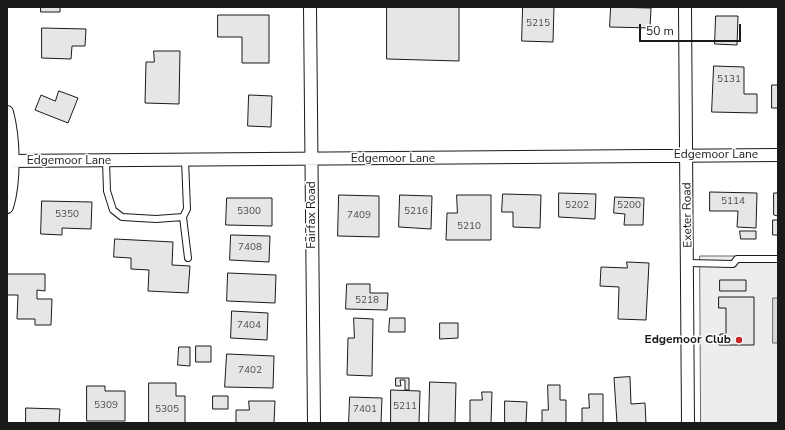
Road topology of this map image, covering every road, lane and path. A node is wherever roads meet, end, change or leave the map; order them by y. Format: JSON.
{"nodes":[{"id":1,"x":310,"y":7,"type":"edge"},
{"id":2,"x":685,"y":7,"type":"edge"},
{"id":3,"x":7,"y":112,"type":"edge"},
{"id":4,"x":778,"y":155,"type":"edge"},
{"id":5,"x":687,"y":156,"type":"junction"},
{"id":6,"x":312,"y":159,"type":"junction"},
{"id":7,"x":185,"y":160,"type":"junction"},
{"id":8,"x":9,"y":161,"type":"edge"},
{"id":9,"x":106,"y":161,"type":"junction"},
{"id":10,"x":7,"y":207,"type":"edge"},
{"id":11,"x":183,"y":217,"type":"junction"},
{"id":12,"x":188,"y":258,"type":"dead end"},
{"id":13,"x":778,"y":259,"type":"edge"},
{"id":14,"x":688,"y":263,"type":"junction"},
{"id":15,"x":314,"y":423,"type":"edge"},
{"id":16,"x":688,"y":423,"type":"edge"}],
"edges":[{"from":1,"to":6,"type":"street","name":"Fairfax Road"},
{"from":2,"to":5,"type":"street","name":"Exeter Road"},
{"from":3,"to":8,"type":"street"},
{"from":4,"to":5,"type":"street","name":"Edgemoor Lane"},
{"from":5,"to":6,"type":"street","name":"Edgemoor Lane"},
{"from":5,"to":14,"type":"street","name":"Exeter Road"},
{"from":6,"to":7,"type":"street","name":"Edgemoor Lane"},
{"from":6,"to":15,"type":"street","name":"Fairfax Road"},
{"from":7,"to":9,"type":"street","name":"Edgemoor Lane"},
{"from":7,"to":11,"type":"lane"},
{"from":8,"to":9,"type":"street","name":"Edgemoor Lane"},
{"from":8,"to":10,"type":"street"},
{"from":9,"to":11,"type":"lane"},
{"from":11,"to":12,"type":"lane"},
{"from":13,"to":14,"type":"lane"},
{"from":14,"to":16,"type":"street","name":"Exeter Road"}]}
